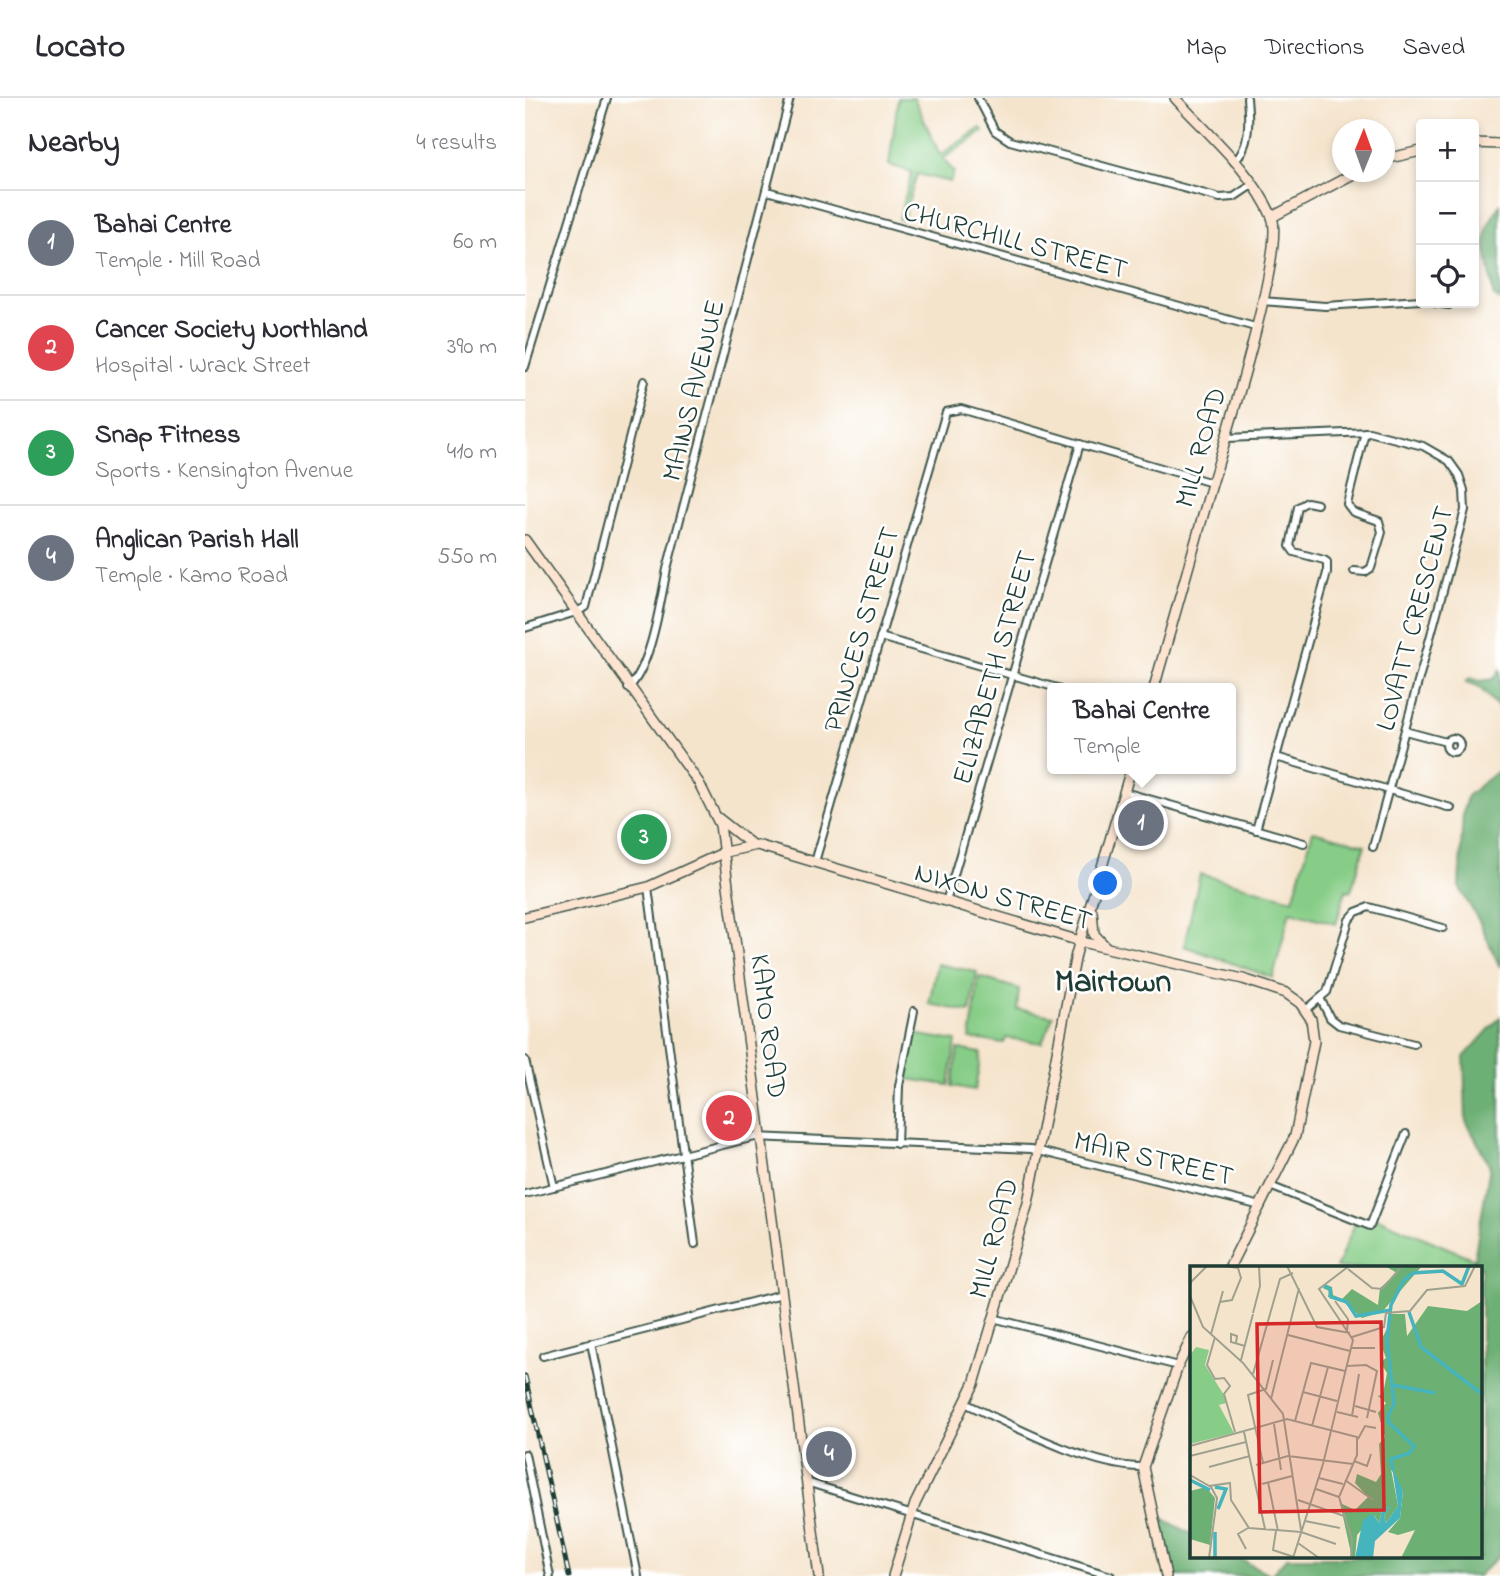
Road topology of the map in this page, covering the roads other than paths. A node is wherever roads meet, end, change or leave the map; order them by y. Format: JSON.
{"nodes":[{"id":1,"x":607,"y":98,"type":"edge"},
{"id":2,"x":790,"y":98,"type":"edge"},
{"id":3,"x":978,"y":98,"type":"edge"},
{"id":4,"x":1175,"y":98,"type":"edge"},
{"id":5,"x":1247,"y":98,"type":"edge"},
{"id":6,"x":1479,"y":143,"type":"edge"},
{"id":7,"x":1500,"y":144,"type":"edge"},
{"id":8,"x":1416,"y":152,"type":"edge"},
{"id":9,"x":1395,"y":157,"type":"edge"},
{"id":10,"x":1233,"y":162,"type":"junction"},
{"id":11,"x":1338,"y":182,"type":"edge"},
{"id":12,"x":1252,"y":184,"type":"junction"},
{"id":13,"x":767,"y":191,"type":"junction"},
{"id":14,"x":1272,"y":217,"type":"junction"},
{"id":15,"x":1416,"y":300,"type":"edge"},
{"id":16,"x":1262,"y":302,"type":"junction"},
{"id":17,"x":1255,"y":327,"type":"junction"},
{"id":18,"x":525,"y":367,"type":"edge"},
{"id":19,"x":644,"y":381,"type":"dead end"},
{"id":20,"x":1365,"y":432,"type":"junction"},
{"id":21,"x":1227,"y":438,"type":"junction"},
{"id":22,"x":1080,"y":444,"type":"junction"},
{"id":23,"x":1212,"y":483,"type":"junction"},
{"id":24,"x":1317,"y":504,"type":"dead end"},
{"id":25,"x":525,"y":540,"type":"edge"},
{"id":26,"x":1354,"y":571,"type":"dead end"},
{"id":27,"x":576,"y":612,"type":"junction"},
{"id":28,"x":525,"y":628,"type":"edge"},
{"id":29,"x":880,"y":637,"type":"junction"},
{"id":30,"x":1012,"y":676,"type":"junction"},
{"id":31,"x":1155,"y":683,"type":"edge"},
{"id":32,"x":1047,"y":685,"type":"edge"},
{"id":33,"x":628,"y":688,"type":"junction"},
{"id":34,"x":1405,"y":730,"type":"junction"},
{"id":35,"x":1446,"y":742,"type":"dead end"},
{"id":36,"x":1276,"y":757,"type":"junction"},
{"id":37,"x":1129,"y":774,"type":"edge"},
{"id":38,"x":1389,"y":789,"type":"junction"},
{"id":39,"x":1124,"y":792,"type":"junction"},
{"id":40,"x":1451,"y":808,"type":"dead end"},
{"id":41,"x":718,"y":818,"type":"junction"},
{"id":42,"x":1256,"y":830,"type":"junction"},
{"id":43,"x":1304,"y":843,"type":"dead end"},
{"id":44,"x":751,"y":844,"type":"junction"},
{"id":45,"x":1374,"y":847,"type":"dead end"},
{"id":46,"x":725,"y":852,"type":"junction"},
{"id":47,"x":815,"y":862,"type":"junction"},
{"id":48,"x":649,"y":887,"type":"junction"},
{"id":49,"x":1092,"y":899,"type":"junction"},
{"id":50,"x":946,"y":902,"type":"junction"},
{"id":51,"x":525,"y":917,"type":"edge"},
{"id":52,"x":1443,"y":928,"type":"dead end"},
{"id":53,"x":1079,"y":941,"type":"junction"},
{"id":54,"x":1107,"y":948,"type":"junction"},
{"id":55,"x":1321,"y":1000,"type":"junction"},
{"id":56,"x":1306,"y":1010,"type":"junction"},
{"id":57,"x":914,"y":1011,"type":"dead end"},
{"id":58,"x":1414,"y":1044,"type":"dead end"},
{"id":59,"x":525,"y":1060,"type":"edge"},
{"id":60,"x":1406,"y":1134,"type":"dead end"},
{"id":61,"x":762,"y":1137,"type":"junction"},
{"id":62,"x":897,"y":1144,"type":"junction"},
{"id":63,"x":1038,"y":1151,"type":"junction"},
{"id":64,"x":682,"y":1153,"type":"junction"},
{"id":65,"x":1270,"y":1186,"type":"junction"},
{"id":66,"x":554,"y":1187,"type":"junction"},
{"id":67,"x":525,"y":1195,"type":"edge"},
{"id":68,"x":1261,"y":1206,"type":"junction"},
{"id":69,"x":695,"y":1244,"type":"dead end"},
{"id":70,"x":1230,"y":1266,"type":"edge"},
{"id":71,"x":782,"y":1294,"type":"junction"},
{"id":72,"x":993,"y":1318,"type":"junction"},
{"id":73,"x":1190,"y":1342,"type":"edge"},
{"id":74,"x":591,"y":1343,"type":"junction"},
{"id":75,"x":543,"y":1356,"type":"dead end"},
{"id":76,"x":1178,"y":1366,"type":"junction"},
{"id":77,"x":967,"y":1404,"type":"junction"},
{"id":78,"x":525,"y":1454,"type":"edge"},
{"id":79,"x":1143,"y":1467,"type":"junction"},
{"id":80,"x":806,"y":1482,"type":"junction"},
{"id":81,"x":912,"y":1513,"type":"junction"},
{"id":82,"x":550,"y":1576,"type":"edge"},
{"id":83,"x":638,"y":1576,"type":"edge"},
{"id":84,"x":819,"y":1576,"type":"edge"},
{"id":85,"x":894,"y":1576,"type":"edge"},
{"id":86,"x":1111,"y":1576,"type":"edge"},
{"id":87,"x":1166,"y":1576,"type":"edge"}],
"edges":[{"from":1,"to":18,"type":"street"},
{"from":2,"to":13,"type":"street","name":"MAINS AVENUE"},
{"from":3,"to":12,"type":"street"},
{"from":4,"to":10,"type":"main road"},
{"from":5,"to":10,"type":"street"},
{"from":6,"to":7,"type":"main road"},
{"from":8,"to":9,"type":"main road"},
{"from":10,"to":12,"type":"main road"},
{"from":11,"to":14,"type":"main road"},
{"from":12,"to":14,"type":"main road"},
{"from":13,"to":17,"type":"street","name":"CHURCHILL STREET"},
{"from":13,"to":33,"type":"street","name":"MAINS AVENUE"},
{"from":14,"to":16,"type":"main road","name":"MILL ROAD"},
{"from":15,"to":16,"type":"street"},
{"from":16,"to":17,"type":"main road","name":"MILL ROAD"},
{"from":17,"to":21,"type":"main road","name":"MILL ROAD"},
{"from":19,"to":27,"type":"street"},
{"from":20,"to":21,"type":"street","name":"LOVATT CRESCENT"},
{"from":20,"to":26,"type":"street"},
{"from":20,"to":34,"type":"street","name":"LOVATT CRESCENT"},
{"from":21,"to":23,"type":"main road","name":"MILL ROAD"},
{"from":22,"to":23,"type":"street"},
{"from":22,"to":29,"type":"street","name":"PRINCES STREET"},
{"from":22,"to":30,"type":"street","name":"ELIZABETH STREET"},
{"from":23,"to":31,"type":"main road","name":"MILL ROAD"},
{"from":24,"to":36,"type":"street"},
{"from":25,"to":27,"type":"main road","name":"KAMO ROAD"},
{"from":27,"to":28,"type":"street"},
{"from":27,"to":33,"type":"main road","name":"KAMO ROAD"},
{"from":29,"to":30,"type":"street"},
{"from":29,"to":47,"type":"street","name":"PRINCES STREET"},
{"from":30,"to":32,"type":"street"},
{"from":30,"to":50,"type":"street","name":"ELIZABETH STREET"},
{"from":33,"to":41,"type":"main road","name":"KAMO ROAD"},
{"from":34,"to":35,"type":"street"},
{"from":34,"to":38,"type":"street","name":"LOVATT CRESCENT"},
{"from":36,"to":38,"type":"street"},
{"from":36,"to":42,"type":"street"},
{"from":37,"to":39,"type":"main road","name":"MILL ROAD"},
{"from":38,"to":40,"type":"street"},
{"from":38,"to":45,"type":"street","name":"LOVATT CRESCENT"},
{"from":39,"to":42,"type":"street"},
{"from":39,"to":49,"type":"main road","name":"MILL ROAD"},
{"from":41,"to":44,"type":"main road"},
{"from":41,"to":46,"type":"main road","name":"KAMO ROAD"},
{"from":42,"to":43,"type":"street"},
{"from":44,"to":46,"type":"main road"},
{"from":44,"to":47,"type":"main road","name":"NIXON STREET"},
{"from":46,"to":48,"type":"main road"},
{"from":46,"to":61,"type":"main road","name":"KAMO ROAD"},
{"from":47,"to":50,"type":"main road","name":"NIXON STREET"},
{"from":48,"to":51,"type":"main road"},
{"from":48,"to":64,"type":"street"},
{"from":49,"to":53,"type":"main road","name":"MILL ROAD"},
{"from":49,"to":54,"type":"main road","name":"MILL ROAD"},
{"from":50,"to":53,"type":"main road","name":"NIXON STREET"},
{"from":52,"to":55,"type":"street"},
{"from":53,"to":54,"type":"main road","name":"NIXON STREET"},
{"from":53,"to":63,"type":"main road","name":"MILL ROAD"},
{"from":54,"to":56,"type":"main road","name":"NIXON STREET"},
{"from":55,"to":56,"type":"street"},
{"from":55,"to":58,"type":"street"},
{"from":56,"to":65,"type":"main road"},
{"from":57,"to":62,"type":"street"},
{"from":59,"to":66,"type":"street"},
{"from":60,"to":65,"type":"street","name":"MAIR STREET"},
{"from":61,"to":62,"type":"street","name":"MAIR STREET"},
{"from":61,"to":64,"type":"street","name":"MAIR STREET"},
{"from":61,"to":71,"type":"main road","name":"KAMO ROAD"},
{"from":62,"to":63,"type":"street","name":"MAIR STREET"},
{"from":63,"to":68,"type":"street","name":"MAIR STREET"},
{"from":63,"to":72,"type":"main road","name":"MILL ROAD"},
{"from":64,"to":66,"type":"street","name":"MAIR STREET"},
{"from":64,"to":69,"type":"street"},
{"from":65,"to":68,"type":"main road"},
{"from":66,"to":67,"type":"street","name":"MAIR STREET"},
{"from":68,"to":70,"type":"main road"},
{"from":71,"to":74,"type":"street"},
{"from":71,"to":80,"type":"main road","name":"KAMO ROAD"},
{"from":72,"to":76,"type":"street"},
{"from":72,"to":77,"type":"main road","name":"MILL ROAD"},
{"from":73,"to":76,"type":"main road"},
{"from":74,"to":75,"type":"street"},
{"from":74,"to":83,"type":"street"},
{"from":76,"to":79,"type":"main road"},
{"from":77,"to":79,"type":"street"},
{"from":77,"to":81,"type":"main road","name":"MILL ROAD"},
{"from":78,"to":82,"type":"street"},
{"from":79,"to":87,"type":"main road"},
{"from":80,"to":81,"type":"street"},
{"from":80,"to":84,"type":"main road","name":"KAMO ROAD"},
{"from":81,"to":85,"type":"main road","name":"MILL ROAD"},
{"from":81,"to":86,"type":"street"}]}
